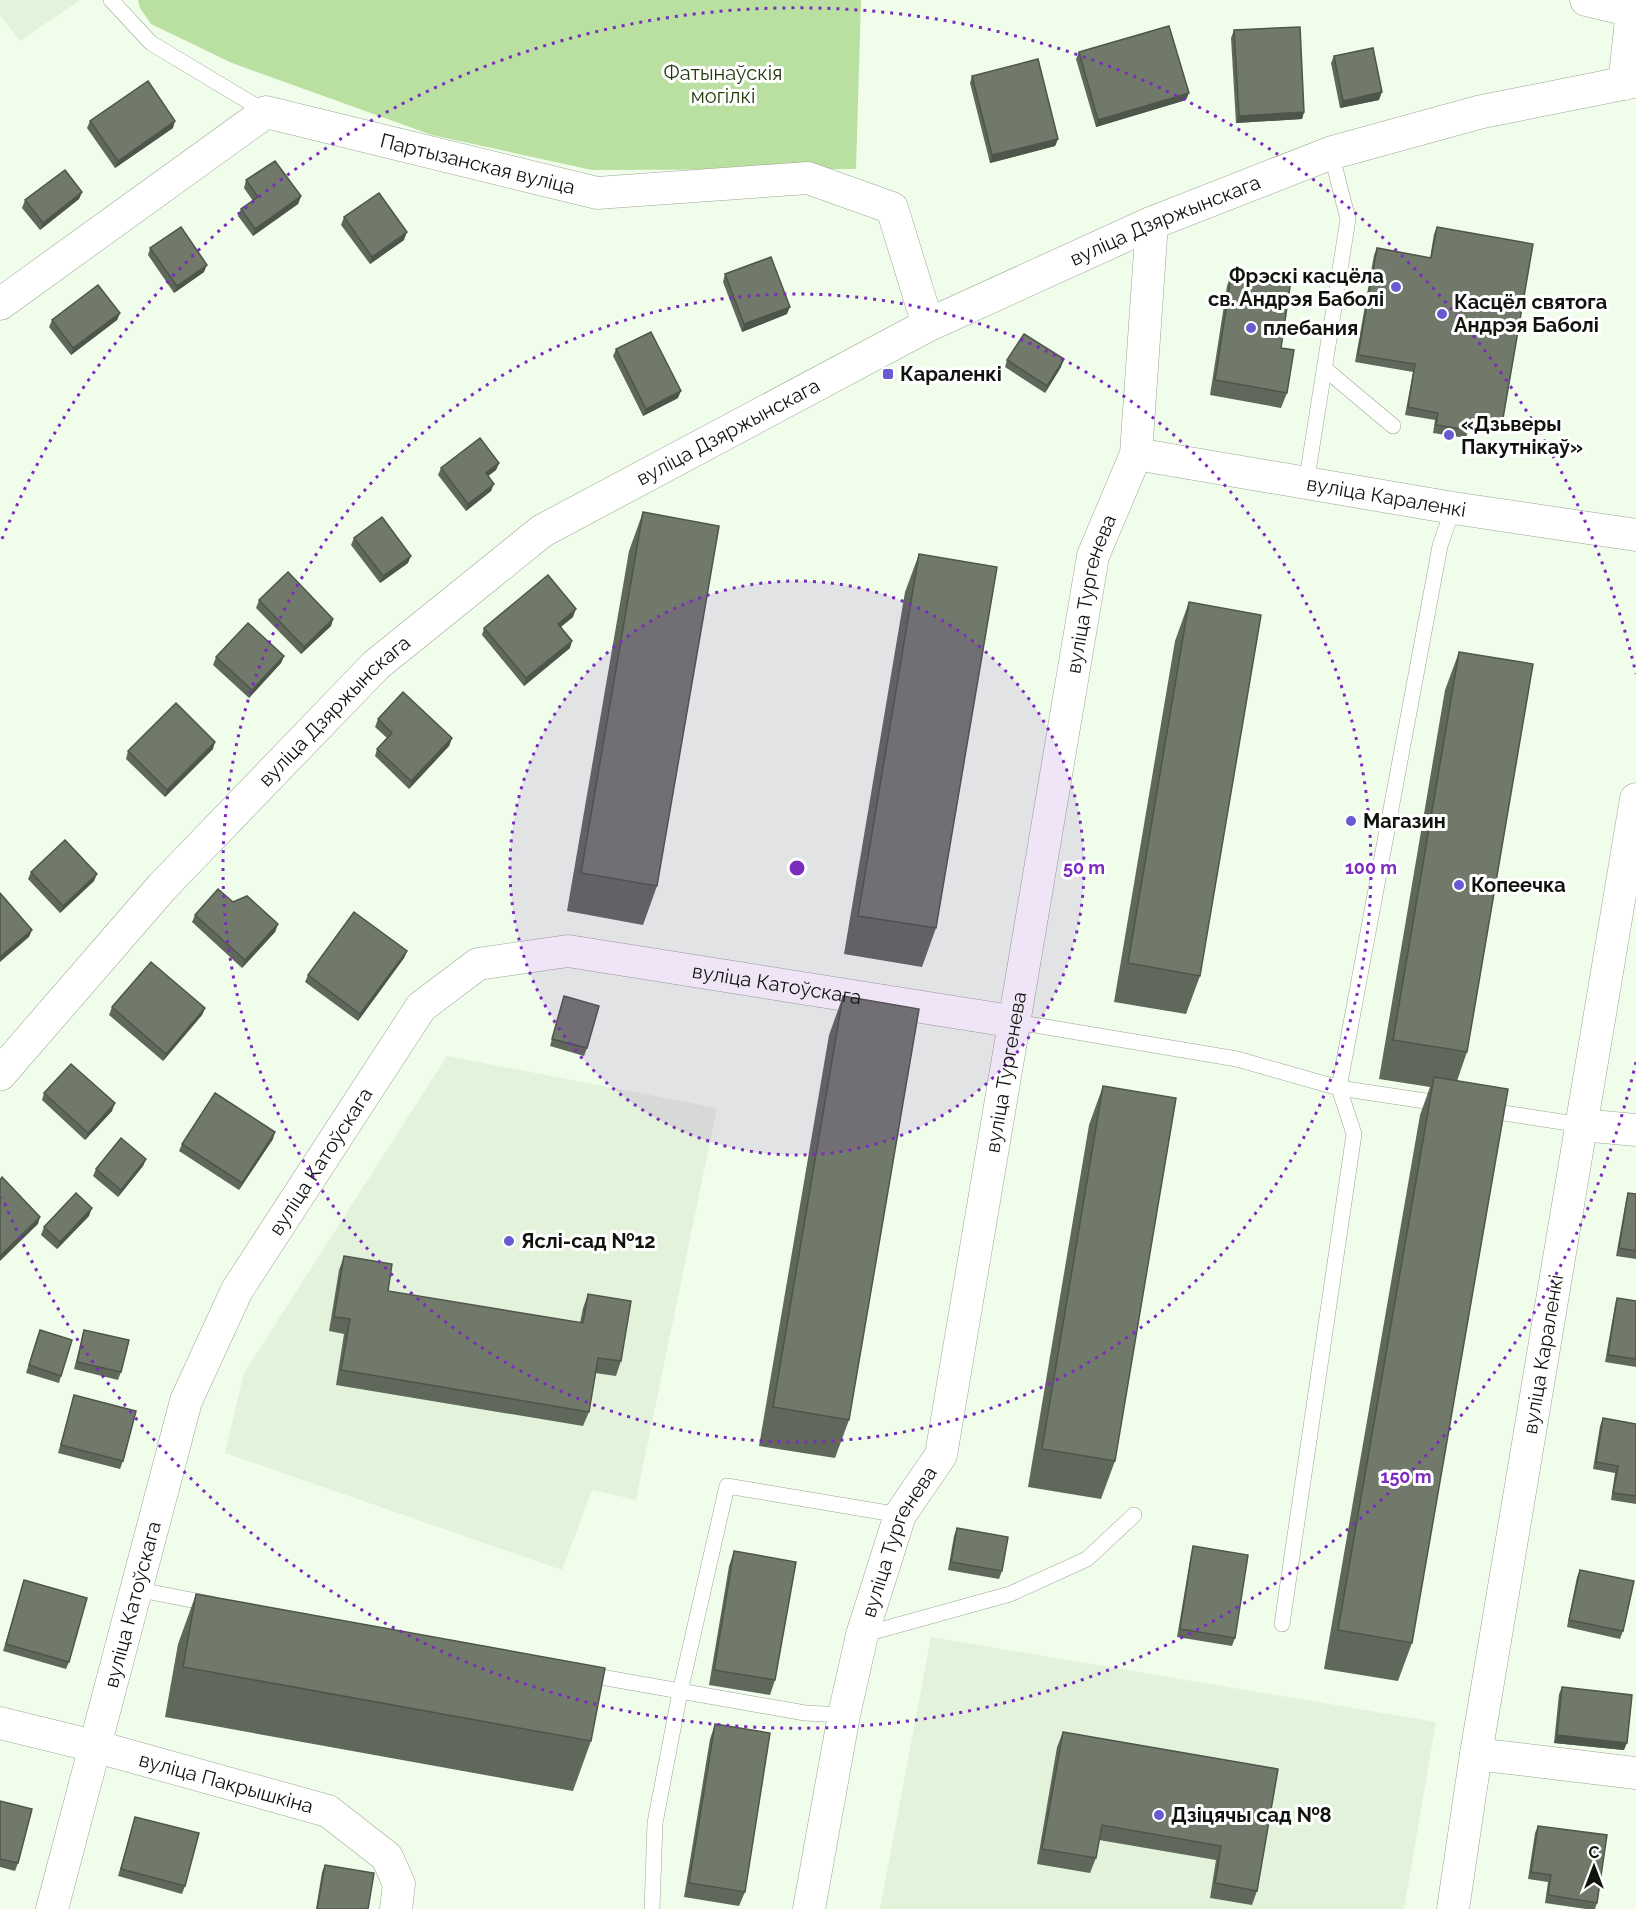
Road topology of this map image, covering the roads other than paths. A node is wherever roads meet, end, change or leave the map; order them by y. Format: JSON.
{"nodes":[{"id":1,"x":111,"y":0,"type":"edge"},
{"id":2,"x":1586,"y":0,"type":"edge"},
{"id":3,"x":1634,"y":12,"type":"edge"},
{"id":4,"x":1630,"y":82,"type":"edge"},
{"id":5,"x":266,"y":112,"type":"junction"},
{"id":6,"x":1331,"y":153,"type":"junction"},
{"id":7,"x":1152,"y":223,"type":"junction"},
{"id":8,"x":0,"y":304,"type":"edge"},
{"id":9,"x":928,"y":324,"type":"junction"},
{"id":10,"x":1325,"y":369,"type":"junction"},
{"id":11,"x":1393,"y":426,"type":"dead end"},
{"id":12,"x":1136,"y":454,"type":"junction"},
{"id":13,"x":1306,"y":484,"type":"junction"},
{"id":14,"x":1453,"y":508,"type":"junction"},
{"id":15,"x":1636,"y":535,"type":"edge"},
{"id":16,"x":1636,"y":799,"type":"edge"},
{"id":17,"x":1016,"y":1023,"type":"junction"},
{"id":18,"x":0,"y":1074,"type":"edge"},
{"id":19,"x":1339,"y":1088,"type":"junction"},
{"id":20,"x":1582,"y":1125,"type":"junction"},
{"id":21,"x":1636,"y":1130,"type":"edge"},
{"id":22,"x":900,"y":1515,"type":"junction"},
{"id":23,"x":1134,"y":1515,"type":"dead end"},
{"id":24,"x":135,"y":1589,"type":"junction"},
{"id":25,"x":228,"y":1607,"type":"edge"},
{"id":26,"x":1282,"y":1624,"type":"dead end"},
{"id":27,"x":862,"y":1635,"type":"junction"},
{"id":28,"x":564,"y":1670,"type":"edge"},
{"id":29,"x":680,"y":1692,"type":"junction"},
{"id":30,"x":844,"y":1715,"type":"junction"},
{"id":31,"x":0,"y":1723,"type":"edge"},
{"id":32,"x":94,"y":1746,"type":"junction"},
{"id":33,"x":1476,"y":1754,"type":"junction"},
{"id":34,"x":1636,"y":1773,"type":"edge"},
{"id":35,"x":52,"y":1909,"type":"edge"},
{"id":36,"x":396,"y":1909,"type":"edge"},
{"id":37,"x":652,"y":1909,"type":"edge"},
{"id":38,"x":809,"y":1909,"type":"edge"},
{"id":39,"x":1453,"y":1909,"type":"edge"}],
"edges":[{"from":1,"to":5,"type":"lane"},
{"from":2,"to":3,"type":"street"},
{"from":3,"to":4,"type":"street"},
{"from":4,"to":6,"type":"street","name":"вуліца Дзяржынскага"},
{"from":5,"to":8,"type":"street"},
{"from":5,"to":9,"type":"street","name":"Партызанская вуліца"},
{"from":6,"to":7,"type":"street","name":"вуліца Дзяржынскага"},
{"from":6,"to":10,"type":"lane"},
{"from":7,"to":9,"type":"street","name":"вуліца Дзяржынскага"},
{"from":7,"to":12,"type":"street","name":"вуліца Тургенева"},
{"from":9,"to":18,"type":"street","name":"вуліца Дзяржынскага"},
{"from":10,"to":11,"type":"lane"},
{"from":10,"to":13,"type":"lane"},
{"from":12,"to":13,"type":"street","name":"вуліца Караленкі"},
{"from":12,"to":17,"type":"street","name":"вуліца Тургенева"},
{"from":13,"to":14,"type":"street","name":"вуліца Караленкі"},
{"from":14,"to":15,"type":"street","name":"вуліца Караленкі"},
{"from":14,"to":19,"type":"lane"},
{"from":16,"to":20,"type":"street","name":"вуліца Караленкі"},
{"from":17,"to":19,"type":"lane"},
{"from":17,"to":22,"type":"street","name":"вуліца Тургенева"},
{"from":17,"to":24,"type":"street","name":"вуліца Катоўскага"},
{"from":19,"to":20,"type":"lane"},
{"from":19,"to":26,"type":"lane"},
{"from":20,"to":21,"type":"street"},
{"from":20,"to":33,"type":"street","name":"вуліца Караленкі"},
{"from":22,"to":27,"type":"street","name":"вуліца Тургенева"},
{"from":22,"to":29,"type":"lane"},
{"from":23,"to":27,"type":"lane"},
{"from":24,"to":25,"type":"lane"},
{"from":24,"to":32,"type":"street","name":"вуліца Катоўскага"},
{"from":27,"to":30,"type":"street","name":"вуліца Тургенева"},
{"from":28,"to":29,"type":"lane"},
{"from":29,"to":30,"type":"lane"},
{"from":29,"to":37,"type":"lane"},
{"from":30,"to":38,"type":"street","name":"вуліца Тургенева"},
{"from":31,"to":32,"type":"street","name":"вуліца Пакрышкіна"},
{"from":32,"to":35,"type":"street","name":"вуліца Катоўскага"},
{"from":32,"to":36,"type":"street","name":"вуліца Пакрышкіна"},
{"from":33,"to":34,"type":"street"},
{"from":33,"to":39,"type":"street","name":"вуліца Караленкі"}]}
